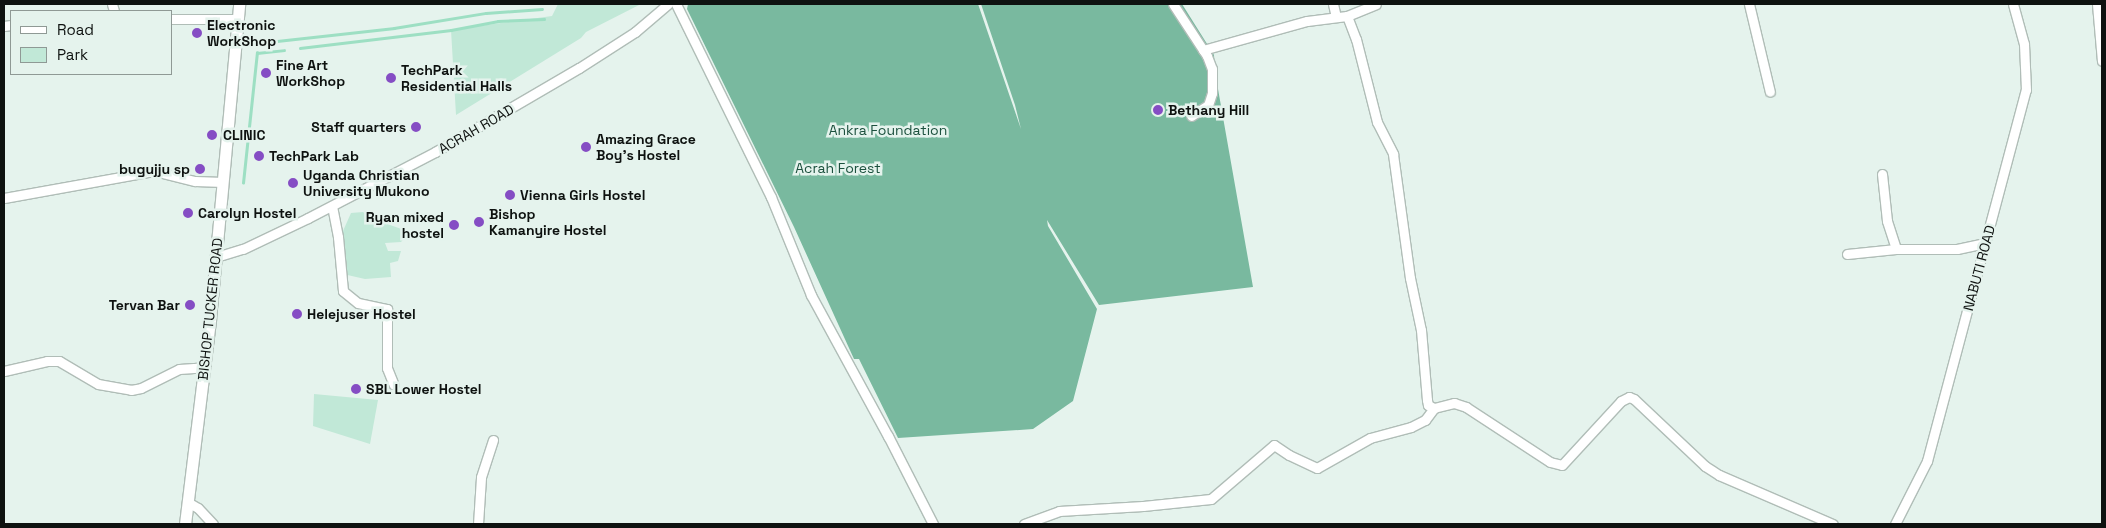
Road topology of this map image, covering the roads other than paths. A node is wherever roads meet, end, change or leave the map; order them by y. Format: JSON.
{"nodes":[{"id":1,"x":239,"y":4,"type":"edge"},
{"id":2,"x":668,"y":4,"type":"edge"},
{"id":3,"x":676,"y":4,"type":"edge"},
{"id":4,"x":1173,"y":4,"type":"edge"},
{"id":5,"x":1333,"y":4,"type":"edge"},
{"id":6,"x":1376,"y":4,"type":"edge"},
{"id":7,"x":1749,"y":4,"type":"edge"},
{"id":8,"x":2013,"y":4,"type":"edge"},
{"id":9,"x":2097,"y":4,"type":"edge"},
{"id":10,"x":1336,"y":16,"type":"junction"},
{"id":11,"x":1348,"y":16,"type":"junction"},
{"id":12,"x":172,"y":19,"type":"edge"},
{"id":13,"x":238,"y":20,"type":"junction"},
{"id":14,"x":1203,"y":50,"type":"junction"},
{"id":15,"x":2102,"y":61,"type":"edge"},
{"id":16,"x":1770,"y":92,"type":"dead end"},
{"id":17,"x":1191,"y":116,"type":"dead end"},
{"id":18,"x":1882,"y":174,"type":"dead end"},
{"id":19,"x":223,"y":182,"type":"junction"},
{"id":20,"x":4,"y":198,"type":"edge"},
{"id":21,"x":332,"y":206,"type":"junction"},
{"id":22,"x":1986,"y":243,"type":"junction"},
{"id":23,"x":1896,"y":250,"type":"junction"},
{"id":24,"x":1847,"y":254,"type":"dead end"},
{"id":25,"x":216,"y":257,"type":"junction"},
{"id":26,"x":205,"y":367,"type":"junction"},
{"id":27,"x":4,"y":371,"type":"edge"},
{"id":28,"x":394,"y":385,"type":"dead end"},
{"id":29,"x":1434,"y":408,"type":"junction"},
{"id":30,"x":493,"y":440,"type":"dead end"},
{"id":31,"x":189,"y":503,"type":"junction"},
{"id":32,"x":185,"y":524,"type":"edge"},
{"id":33,"x":213,"y":524,"type":"edge"},
{"id":34,"x":478,"y":524,"type":"edge"},
{"id":35,"x":932,"y":524,"type":"edge"},
{"id":36,"x":1024,"y":524,"type":"edge"},
{"id":37,"x":1833,"y":524,"type":"edge"},
{"id":38,"x":1895,"y":524,"type":"edge"}],
"edges":[{"from":1,"to":13,"type":"main road","name":"BISHOP TUCKER ROAD"},
{"from":2,"to":21,"type":"street","name":"ACRAH ROAD"},
{"from":3,"to":35,"type":"street"},
{"from":4,"to":14,"type":"street"},
{"from":5,"to":10,"type":"street"},
{"from":6,"to":11,"type":"street"},
{"from":7,"to":16,"type":"street"},
{"from":8,"to":22,"type":"street","name":"NABUTI ROAD"},
{"from":9,"to":15,"type":"street"},
{"from":10,"to":11,"type":"street"},
{"from":10,"to":14,"type":"street"},
{"from":11,"to":29,"type":"street"},
{"from":12,"to":13,"type":"street"},
{"from":13,"to":19,"type":"main road","name":"BISHOP TUCKER ROAD"},
{"from":14,"to":17,"type":"street"},
{"from":18,"to":23,"type":"street"},
{"from":19,"to":20,"type":"street"},
{"from":19,"to":25,"type":"main road","name":"BISHOP TUCKER ROAD"},
{"from":21,"to":25,"type":"street","name":"ACRAH ROAD"},
{"from":21,"to":28,"type":"street"},
{"from":22,"to":23,"type":"street"},
{"from":22,"to":38,"type":"street","name":"NABUTI ROAD"},
{"from":23,"to":24,"type":"street"},
{"from":25,"to":26,"type":"main road","name":"BISHOP TUCKER ROAD"},
{"from":26,"to":27,"type":"street"},
{"from":26,"to":31,"type":"main road","name":"BISHOP TUCKER ROAD"},
{"from":29,"to":36,"type":"street"},
{"from":29,"to":37,"type":"street"},
{"from":30,"to":34,"type":"street"},
{"from":31,"to":32,"type":"main road","name":"BISHOP TUCKER ROAD"},
{"from":31,"to":33,"type":"street"}]}
